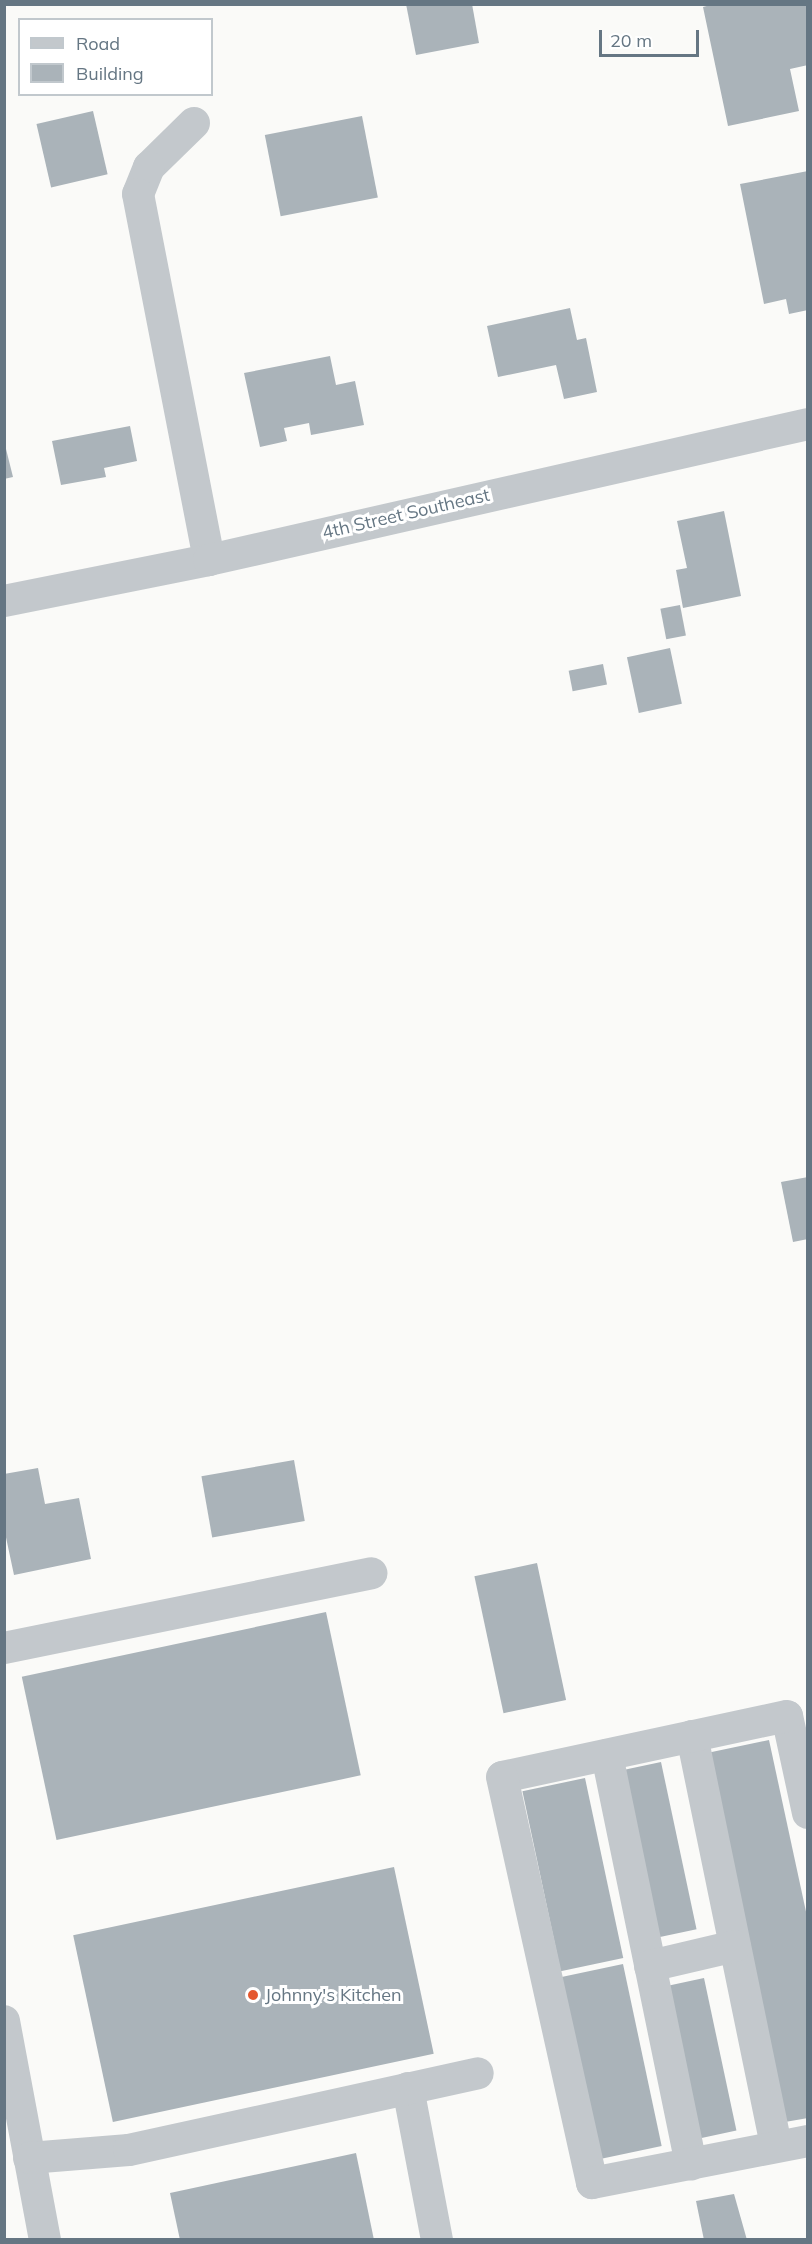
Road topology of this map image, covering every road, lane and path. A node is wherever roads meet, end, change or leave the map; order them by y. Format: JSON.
{"nodes":[{"id":1,"x":194,"y":123,"type":"dead end"},
{"id":2,"x":807,"y":424,"type":"edge"},
{"id":3,"x":209,"y":560,"type":"junction"},
{"id":4,"x":4,"y":601,"type":"edge"},
{"id":5,"x":371,"y":1573,"type":"dead end"},
{"id":6,"x":4,"y":1648,"type":"edge"},
{"id":7,"x":692,"y":1736,"type":"junction"},
{"id":8,"x":607,"y":1755,"type":"junction"},
{"id":9,"x":807,"y":1813,"type":"edge"},
{"id":10,"x":735,"y":1946,"type":"junction"},
{"id":11,"x":650,"y":1966,"type":"junction"},
{"id":12,"x":4,"y":2020,"type":"edge"},
{"id":13,"x":478,"y":2073,"type":"dead end"},
{"id":14,"x":408,"y":2088,"type":"junction"},
{"id":15,"x":807,"y":2141,"type":"edge"},
{"id":16,"x":776,"y":2147,"type":"junction"},
{"id":17,"x":29,"y":2158,"type":"junction"},
{"id":18,"x":691,"y":2164,"type":"junction"},
{"id":19,"x":45,"y":2240,"type":"edge"},
{"id":20,"x":437,"y":2240,"type":"edge"}],
"edges":[{"from":1,"to":3,"type":"street"},
{"from":2,"to":3,"type":"street","name":"4th Street Southeast"},
{"from":3,"to":4,"type":"street","name":"4th Street Southeast"},
{"from":5,"to":6,"type":"street"},
{"from":7,"to":8,"type":"street"},
{"from":7,"to":9,"type":"street"},
{"from":7,"to":10,"type":"street"},
{"from":8,"to":11,"type":"street"},
{"from":8,"to":18,"type":"street"},
{"from":10,"to":11,"type":"street"},
{"from":10,"to":16,"type":"street"},
{"from":11,"to":18,"type":"street"},
{"from":12,"to":17,"type":"street"},
{"from":13,"to":14,"type":"street"},
{"from":14,"to":17,"type":"street"},
{"from":14,"to":20,"type":"street"},
{"from":15,"to":16,"type":"street"},
{"from":16,"to":18,"type":"street"},
{"from":17,"to":19,"type":"street"}]}
